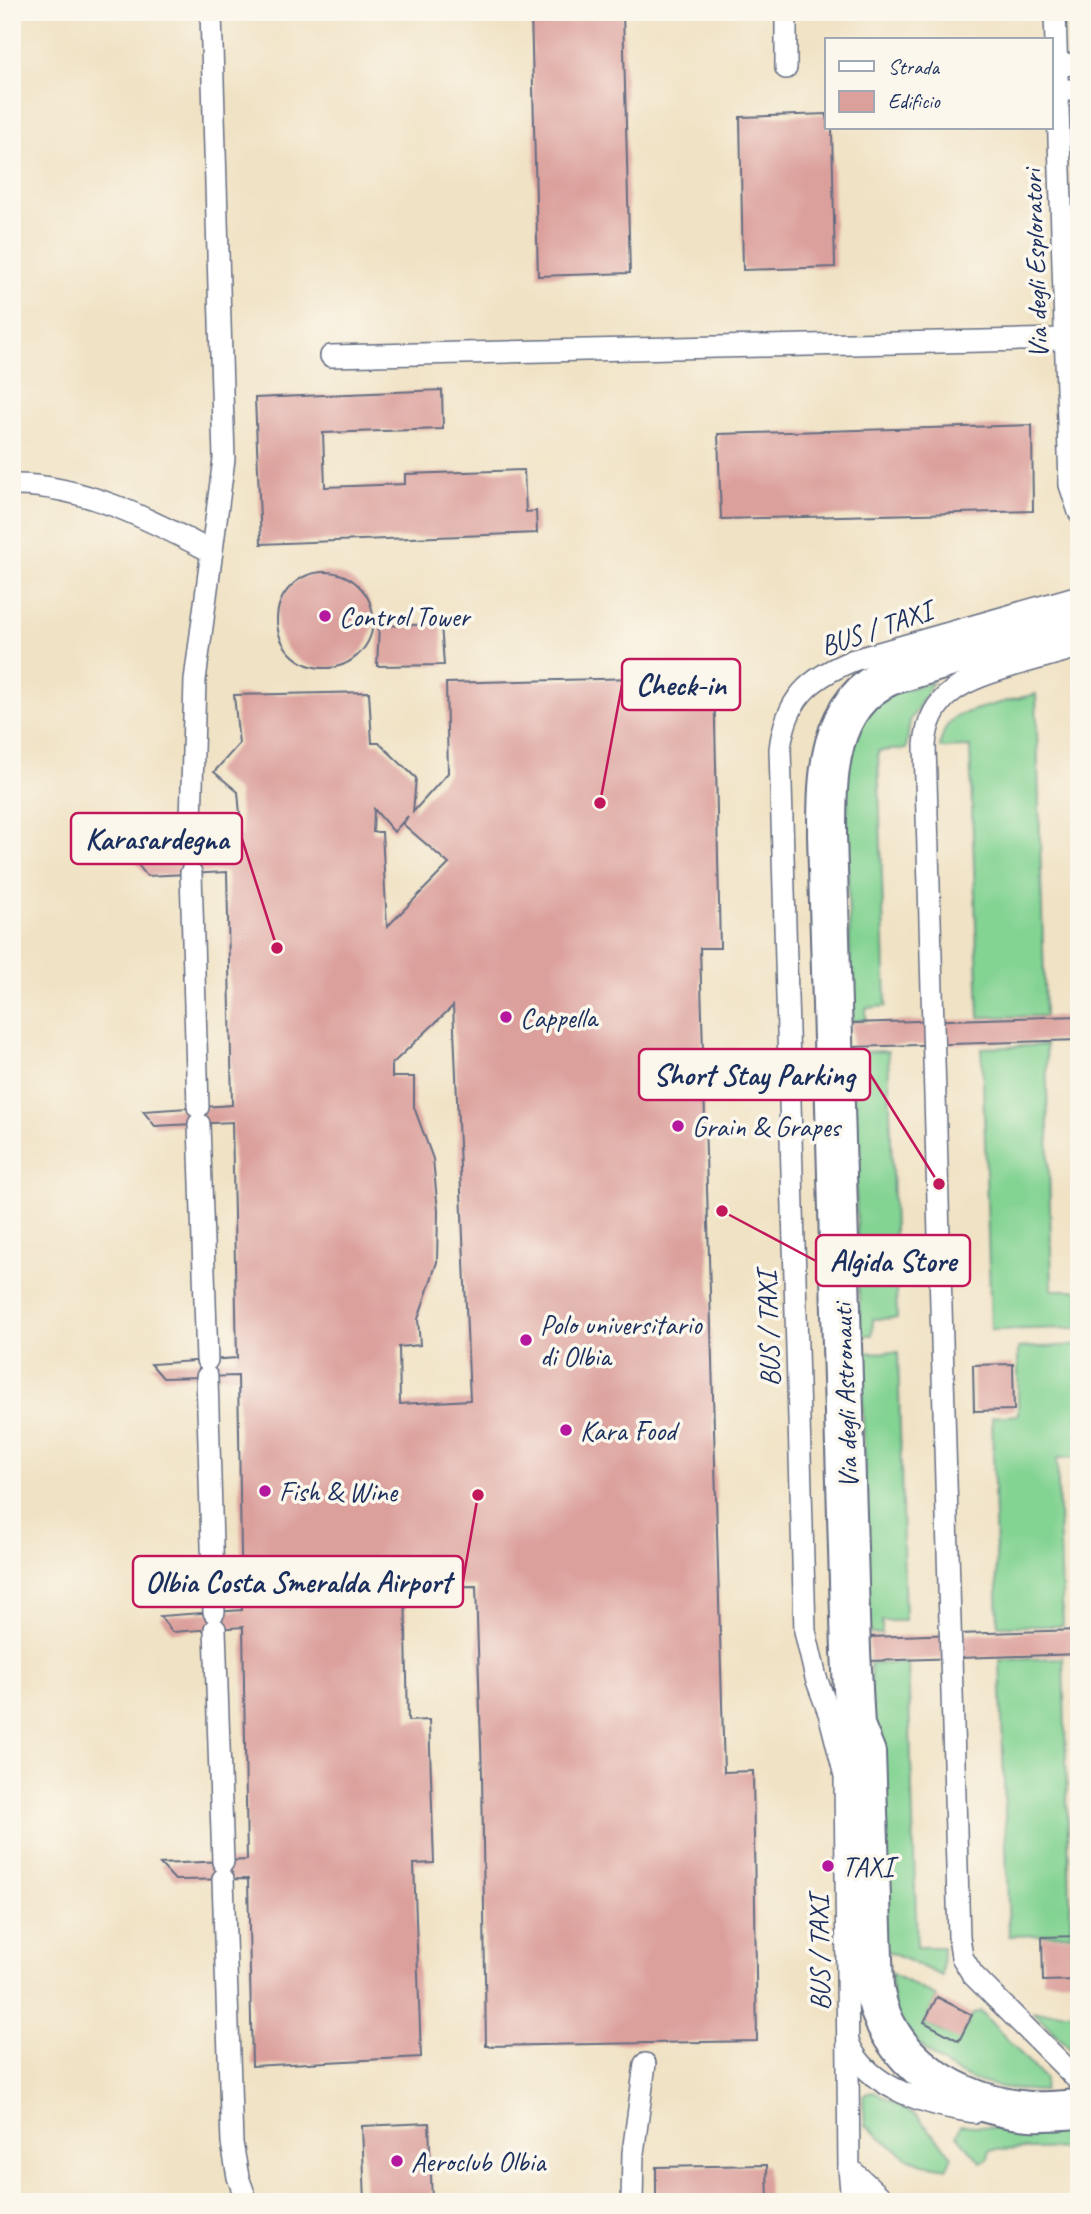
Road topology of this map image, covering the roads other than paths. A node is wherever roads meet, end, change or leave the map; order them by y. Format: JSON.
{"nodes":[{"id":1,"x":211,"y":12,"type":"edge"},
{"id":2,"x":786,"y":12,"type":"edge"},
{"id":3,"x":1055,"y":12,"type":"edge"},
{"id":4,"x":1079,"y":64,"type":"edge"},
{"id":5,"x":1057,"y":65,"type":"junction"},
{"id":6,"x":786,"y":68,"type":"dead end"},
{"id":7,"x":1057,"y":90,"type":"junction"},
{"id":8,"x":1079,"y":90,"type":"edge"},
{"id":9,"x":1065,"y":339,"type":"junction"},
{"id":10,"x":331,"y":356,"type":"dead end"},
{"id":11,"x":12,"y":485,"type":"edge"},
{"id":12,"x":1079,"y":512,"type":"edge"},
{"id":13,"x":212,"y":552,"type":"junction"},
{"id":14,"x":1079,"y":596,"type":"edge"},
{"id":15,"x":1079,"y":619,"type":"edge"},
{"id":16,"x":1079,"y":647,"type":"edge"},
{"id":17,"x":848,"y":2042,"type":"junction"},
{"id":18,"x":645,"y":2064,"type":"dead end"},
{"id":19,"x":1079,"y":2081,"type":"edge"},
{"id":20,"x":1079,"y":2109,"type":"edge"},
{"id":21,"x":1031,"y":2111,"type":"junction"},
{"id":22,"x":849,"y":2168,"type":"junction"},
{"id":23,"x":247,"y":2202,"type":"edge"},
{"id":24,"x":632,"y":2202,"type":"edge"},
{"id":25,"x":852,"y":2202,"type":"edge"},
{"id":26,"x":886,"y":2202,"type":"edge"}],
"edges":[{"from":1,"to":13,"type":"lane"},
{"from":2,"to":6,"type":"lane"},
{"from":3,"to":5,"type":"lane","name":"Via degli Esploratori"},
{"from":4,"to":5,"type":"lane"},
{"from":5,"to":7,"type":"lane","name":"Via degli Esploratori"},
{"from":7,"to":8,"type":"lane"},
{"from":7,"to":9,"type":"lane","name":"Via degli Esploratori"},
{"from":9,"to":10,"type":"lane"},
{"from":9,"to":12,"type":"lane","name":"Via degli Esploratori"},
{"from":11,"to":13,"type":"lane"},
{"from":13,"to":23,"type":"lane"},
{"from":14,"to":17,"type":"lane","name":"BUS / TAXI"},
{"from":15,"to":21,"type":"street","name":"Via degli Astronauti"},
{"from":16,"to":19,"type":"lane"},
{"from":17,"to":21,"type":"lane"},
{"from":17,"to":22,"type":"lane","name":"BUS / TAXI"},
{"from":18,"to":24,"type":"lane"},
{"from":20,"to":21,"type":"street","name":"Via degli Astronauti"},
{"from":22,"to":25,"type":"lane","name":"BUS / TAXI"},
{"from":22,"to":26,"type":"lane"}]}
